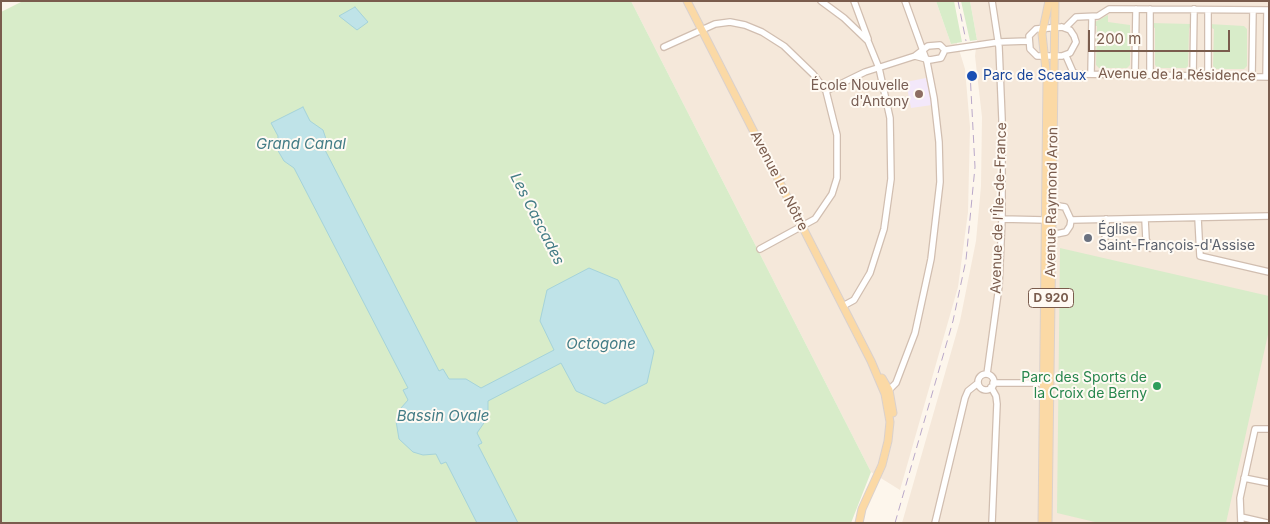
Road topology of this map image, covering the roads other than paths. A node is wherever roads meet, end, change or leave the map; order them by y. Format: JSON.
{"nodes":[{"id":1,"x":687,"y":1,"type":"edge"},
{"id":2,"x":821,"y":1,"type":"edge"},
{"id":3,"x":854,"y":1,"type":"edge"},
{"id":4,"x":905,"y":1,"type":"edge"},
{"id":5,"x":992,"y":1,"type":"edge"},
{"id":6,"x":1049,"y":1,"type":"edge"},
{"id":7,"x":1055,"y":1,"type":"edge"},
{"id":8,"x":1244,"y":1,"type":"edge"},
{"id":9,"x":1136,"y":9,"type":"junction"},
{"id":10,"x":1150,"y":9,"type":"junction"},
{"id":11,"x":1194,"y":10,"type":"junction"},
{"id":12,"x":1208,"y":10,"type":"junction"},
{"id":13,"x":1243,"y":10,"type":"junction"},
{"id":14,"x":1253,"y":10,"type":"junction"},
{"id":15,"x":1268,"y":10,"type":"edge"},
{"id":16,"x":1092,"y":17,"type":"junction"},
{"id":17,"x":1056,"y":27,"type":"junction"},
{"id":18,"x":1044,"y":28,"type":"junction"},
{"id":19,"x":1065,"y":28,"type":"junction"},
{"id":20,"x":699,"y":31,"type":"junction"},
{"id":21,"x":868,"y":41,"type":"junction"},
{"id":22,"x":1028,"y":41,"type":"junction"},
{"id":23,"x":999,"y":42,"type":"junction"},
{"id":24,"x":664,"y":47,"type":"dead end"},
{"id":25,"x":922,"y":49,"type":"junction"},
{"id":26,"x":945,"y":50,"type":"junction"},
{"id":27,"x":1043,"y":54,"type":"junction"},
{"id":28,"x":916,"y":56,"type":"junction"},
{"id":29,"x":1055,"y":56,"type":"junction"},
{"id":30,"x":1066,"y":56,"type":"junction"},
{"id":31,"x":926,"y":58,"type":"junction"},
{"id":32,"x":879,"y":68,"type":"junction"},
{"id":33,"x":1091,"y":74,"type":"junction"},
{"id":34,"x":1135,"y":74,"type":"junction"},
{"id":35,"x":1150,"y":75,"type":"junction"},
{"id":36,"x":1193,"y":75,"type":"junction"},
{"id":37,"x":1208,"y":76,"type":"junction"},
{"id":38,"x":1252,"y":76,"type":"junction"},
{"id":39,"x":1267,"y":77,"type":"edge"},
{"id":40,"x":826,"y":91,"type":"junction"},
{"id":41,"x":1052,"y":205,"type":"junction"},
{"id":42,"x":1269,"y":216,"type":"edge"},
{"id":43,"x":1198,"y":218,"type":"junction"},
{"id":44,"x":1002,"y":219,"type":"junction"},
{"id":45,"x":1106,"y":219,"type":"junction"},
{"id":46,"x":1145,"y":219,"type":"junction"},
{"id":47,"x":1045,"y":220,"type":"junction"},
{"id":48,"x":1070,"y":220,"type":"junction"},
{"id":49,"x":803,"y":227,"type":"junction"},
{"id":50,"x":1051,"y":235,"type":"junction"},
{"id":51,"x":1102,"y":243,"type":"dead end"},
{"id":52,"x":1150,"y":248,"type":"dead end"},
{"id":53,"x":760,"y":249,"type":"dead end"},
{"id":54,"x":1269,"y":272,"type":"edge"},
{"id":55,"x":843,"y":306,"type":"junction"},
{"id":56,"x":987,"y":374,"type":"junction"},
{"id":57,"x":978,"y":383,"type":"junction"},
{"id":58,"x":1044,"y":384,"type":"junction"},
{"id":59,"x":992,"y":385,"type":"junction"},
{"id":60,"x":887,"y":392,"type":"junction"},
{"id":61,"x":1269,"y":429,"type":"edge"},
{"id":62,"x":1244,"y":478,"type":"junction"},
{"id":63,"x":1269,"y":483,"type":"edge"},
{"id":64,"x":1241,"y":520,"type":"edge"},
{"id":65,"x":859,"y":523,"type":"edge"},
{"id":66,"x":863,"y":523,"type":"edge"},
{"id":67,"x":935,"y":523,"type":"edge"},
{"id":68,"x":992,"y":523,"type":"edge"},
{"id":69,"x":1042,"y":523,"type":"edge"},
{"id":70,"x":1048,"y":523,"type":"edge"},
{"id":71,"x":1267,"y":523,"type":"edge"}],
"edges":[{"from":1,"to":20,"type":"main road","name":"Avenue Le Nôtre"},
{"from":2,"to":21,"type":"street"},
{"from":3,"to":21,"type":"street"},
{"from":4,"to":25,"type":"street"},
{"from":5,"to":23,"type":"street","name":"Avenue de l'Île-de-France"},
{"from":6,"to":18,"type":"main road","number":"D 920"},
{"from":7,"to":17,"type":"main road","name":"Avenue Raymond Aron","number":"D 920"},
{"from":8,"to":13,"type":"street"},
{"from":9,"to":10,"type":"street"},
{"from":9,"to":16,"type":"street"},
{"from":9,"to":34,"type":"street"},
{"from":10,"to":11,"type":"street"},
{"from":10,"to":35,"type":"street"},
{"from":11,"to":12,"type":"street"},
{"from":11,"to":36,"type":"street"},
{"from":12,"to":13,"type":"street"},
{"from":12,"to":37,"type":"street"},
{"from":13,"to":14,"type":"street"},
{"from":14,"to":15,"type":"street"},
{"from":14,"to":38,"type":"street"},
{"from":15,"to":39,"type":"street"},
{"from":16,"to":19,"type":"street"},
{"from":16,"to":33,"type":"street"},
{"from":17,"to":18,"type":"street"},
{"from":17,"to":19,"type":"street"},
{"from":17,"to":29,"type":"main road","name":"Avenue Raymond Aron","number":"D 920"},
{"from":18,"to":22,"type":"street"},
{"from":18,"to":27,"type":"main road","number":"D 920"},
{"from":19,"to":30,"type":"street"},
{"from":20,"to":24,"type":"street"},
{"from":20,"to":40,"type":"street"},
{"from":20,"to":49,"type":"main road","name":"Avenue Le Nôtre"},
{"from":21,"to":32,"type":"street"},
{"from":22,"to":23,"type":"street"},
{"from":22,"to":27,"type":"street"},
{"from":23,"to":26,"type":"street"},
{"from":23,"to":44,"type":"street","name":"Avenue de l'Île-de-France"},
{"from":25,"to":26,"type":"street"},
{"from":25,"to":28,"type":"street"},
{"from":25,"to":31,"type":"street"},
{"from":26,"to":31,"type":"street"},
{"from":27,"to":29,"type":"street"},
{"from":27,"to":47,"type":"main road","name":"Avenue Raymond Aron","number":"D 920"},
{"from":28,"to":31,"type":"street"},
{"from":28,"to":32,"type":"street"},
{"from":29,"to":30,"type":"street"},
{"from":29,"to":41,"type":"main road","name":"Avenue Raymond Aron","number":"D 920"},
{"from":30,"to":33,"type":"street","name":"Avenue de la Résidence"},
{"from":31,"to":60,"type":"street"},
{"from":32,"to":40,"type":"street"},
{"from":32,"to":55,"type":"street"},
{"from":33,"to":34,"type":"street","name":"Avenue de la Résidence"},
{"from":34,"to":35,"type":"street","name":"Avenue de la Résidence"},
{"from":35,"to":36,"type":"street","name":"Avenue de la Résidence"},
{"from":36,"to":37,"type":"street","name":"Avenue de la Résidence"},
{"from":37,"to":38,"type":"street","name":"Avenue de la Résidence"},
{"from":38,"to":39,"type":"street","name":"Avenue de la Résidence"},
{"from":40,"to":49,"type":"street"},
{"from":41,"to":48,"type":"street"},
{"from":41,"to":50,"type":"main road","name":"Avenue Raymond Aron","number":"D 920"},
{"from":42,"to":43,"type":"street"},
{"from":43,"to":46,"type":"street"},
{"from":43,"to":54,"type":"street"},
{"from":44,"to":47,"type":"street"},
{"from":44,"to":56,"type":"street","name":"Avenue de l'Île-de-France"},
{"from":45,"to":46,"type":"street"},
{"from":45,"to":48,"type":"street"},
{"from":45,"to":51,"type":"street"},
{"from":46,"to":52,"type":"street"},
{"from":47,"to":58,"type":"main road","name":"Avenue Raymond Aron","number":"D 920"},
{"from":48,"to":50,"type":"street"},
{"from":49,"to":53,"type":"street"},
{"from":49,"to":55,"type":"main road","name":"Avenue Le Nôtre"},
{"from":50,"to":70,"type":"main road","name":"Avenue Raymond Aron","number":"D 920"},
{"from":55,"to":60,"type":"main road","name":"Avenue Le Nôtre"},
{"from":56,"to":57,"type":"street"},
{"from":56,"to":59,"type":"street"},
{"from":57,"to":59,"type":"street"},
{"from":57,"to":67,"type":"street"},
{"from":58,"to":59,"type":"street"},
{"from":58,"to":69,"type":"main road","name":"Avenue Raymond Aron","number":"D 920"},
{"from":59,"to":68,"type":"street"},
{"from":60,"to":65,"type":"main road"},
{"from":60,"to":66,"type":"main road"},
{"from":61,"to":62,"type":"street"},
{"from":62,"to":63,"type":"street"},
{"from":62,"to":64,"type":"street"},
{"from":64,"to":71,"type":"street"}]}
